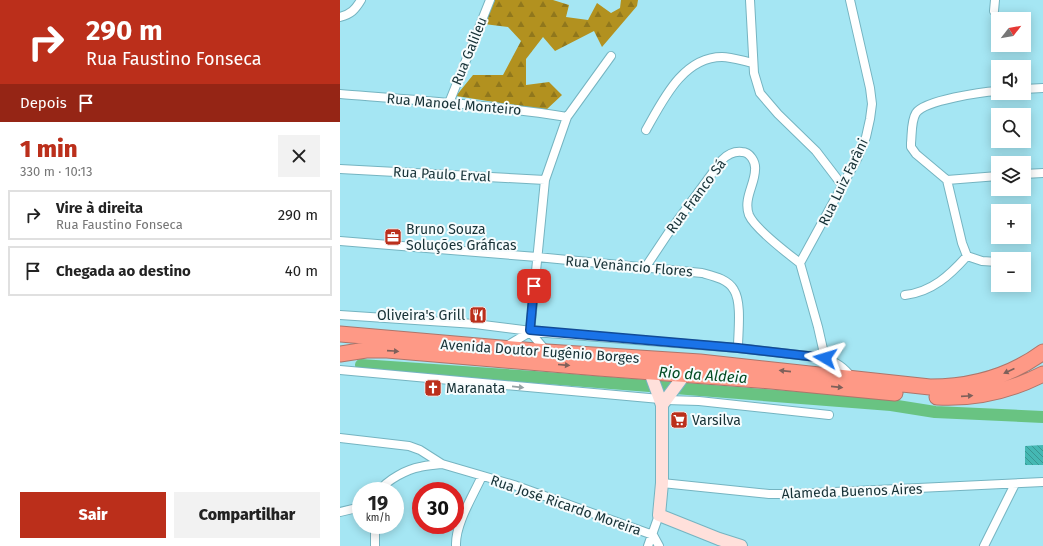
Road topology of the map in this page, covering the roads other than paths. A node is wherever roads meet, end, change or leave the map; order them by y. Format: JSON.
{"nodes":[{"id":1,"x":361,"y":0,"type":"edge"},
{"id":2,"x":490,"y":0,"type":"edge"},
{"id":3,"x":750,"y":0,"type":"edge"},
{"id":4,"x":850,"y":0,"type":"edge"},
{"id":5,"x":995,"y":0,"type":"edge"},
{"id":6,"x":994,"y":11,"type":"dead end"},
{"id":7,"x":340,"y":17,"type":"edge"},
{"id":8,"x":611,"y":56,"type":"dead end"},
{"id":9,"x":753,"y":63,"type":"junction"},
{"id":10,"x":1043,"y":88,"type":"edge"},
{"id":11,"x":1031,"y":89,"type":"edge"},
{"id":12,"x":991,"y":92,"type":"edge"},
{"id":13,"x":340,"y":94,"type":"edge"},
{"id":14,"x":449,"y":103,"type":"junction"},
{"id":15,"x":567,"y":117,"type":"junction"},
{"id":16,"x":646,"y":130,"type":"dead end"},
{"id":17,"x":340,"y":169,"type":"edge"},
{"id":18,"x":1043,"y":173,"type":"edge"},
{"id":19,"x":1031,"y":174,"type":"edge"},
{"id":20,"x":991,"y":177,"type":"edge"},
{"id":21,"x":545,"y":180,"type":"junction"},
{"id":22,"x":947,"y":180,"type":"junction"},
{"id":23,"x":842,"y":185,"type":"junction"},
{"id":24,"x":340,"y":241,"type":"edge"},
{"id":25,"x":968,"y":256,"type":"junction"},
{"id":26,"x":537,"y":257,"type":"junction"},
{"id":27,"x":991,"y":262,"type":"edge"},
{"id":28,"x":800,"y":264,"type":"junction"},
{"id":29,"x":645,"y":268,"type":"junction"},
{"id":30,"x":905,"y":295,"type":"dead end"},
{"id":31,"x":340,"y":315,"type":"edge"},
{"id":32,"x":530,"y":331,"type":"junction"},
{"id":33,"x":340,"y":334,"type":"edge"},
{"id":34,"x":503,"y":348,"type":"junction"},
{"id":35,"x":738,"y":348,"type":"junction"},
{"id":36,"x":340,"y":350,"type":"edge"},
{"id":37,"x":366,"y":350,"type":"junction"},
{"id":38,"x":548,"y":352,"type":"junction"},
{"id":39,"x":1043,"y":352,"type":"edge"},
{"id":40,"x":340,"y":354,"type":"edge"},
{"id":41,"x":825,"y":358,"type":"junction"},
{"id":42,"x":340,"y":370,"type":"edge"},
{"id":43,"x":1043,"y":374,"type":"edge"},
{"id":44,"x":651,"y":375,"type":"junction"},
{"id":45,"x":682,"y":378,"type":"junction"},
{"id":46,"x":852,"y":378,"type":"junction"},
{"id":47,"x":1043,"y":382,"type":"edge"},
{"id":48,"x":1007,"y":389,"type":"junction"},
{"id":49,"x":663,"y":399,"type":"junction"},
{"id":50,"x":829,"y":415,"type":"dead end"},
{"id":51,"x":340,"y":438,"type":"edge"},
{"id":52,"x":442,"y":464,"type":"junction"},
{"id":53,"x":482,"y":476,"type":"junction"},
{"id":54,"x":389,"y":482,"type":"edge"},
{"id":55,"x":1043,"y":482,"type":"edge"},
{"id":56,"x":662,"y":483,"type":"junction"},
{"id":57,"x":1015,"y":484,"type":"junction"},
{"id":58,"x":352,"y":509,"type":"edge"},
{"id":59,"x":340,"y":512,"type":"edge"},
{"id":60,"x":659,"y":515,"type":"junction"},
{"id":61,"x":375,"y":534,"type":"edge"},
{"id":62,"x":653,"y":536,"type":"junction"},
{"id":63,"x":375,"y":546,"type":"edge"},
{"id":64,"x":456,"y":546,"type":"edge"},
{"id":65,"x":648,"y":546,"type":"edge"},
{"id":66,"x":659,"y":546,"type":"edge"},
{"id":67,"x":741,"y":546,"type":"edge"},
{"id":68,"x":984,"y":546,"type":"edge"}],
"edges":[{"from":1,"to":7,"type":"street"},
{"from":2,"to":14,"type":"street","name":"Rua Galileu"},
{"from":3,"to":9,"type":"street"},
{"from":4,"to":23,"type":"street","name":"Rua Luiz Farâni"},
{"from":5,"to":6,"type":"street"},
{"from":8,"to":15,"type":"street"},
{"from":9,"to":16,"type":"street"},
{"from":9,"to":23,"type":"street"},
{"from":10,"to":11,"type":"street"},
{"from":12,"to":22,"type":"street"},
{"from":13,"to":14,"type":"street","name":"Rua Manoel Monteiro"},
{"from":14,"to":15,"type":"street","name":"Rua Manoel Monteiro"},
{"from":15,"to":21,"type":"street"},
{"from":17,"to":21,"type":"street","name":"Rua Paulo Erval"},
{"from":18,"to":19,"type":"street"},
{"from":20,"to":22,"type":"street"},
{"from":21,"to":26,"type":"street"},
{"from":22,"to":25,"type":"street"},
{"from":23,"to":28,"type":"street","name":"Rua Luiz Farâni"},
{"from":24,"to":26,"type":"street","name":"Rua Venâncio Flores"},
{"from":25,"to":27,"type":"street"},
{"from":25,"to":30,"type":"street"},
{"from":26,"to":29,"type":"street","name":"Rua Venâncio Flores"},
{"from":26,"to":32,"type":"street"},
{"from":28,"to":29,"type":"street","name":"Rua Franco Sá"},
{"from":28,"to":41,"type":"street"},
{"from":29,"to":35,"type":"street","name":"Rua Venâncio Flores"},
{"from":31,"to":32,"type":"street"},
{"from":32,"to":34,"type":"street"},
{"from":32,"to":35,"type":"street"},
{"from":32,"to":38,"type":"street"},
{"from":33,"to":34,"type":"highway","name":"Avenida Doutor Eugênio Borges"},
{"from":34,"to":38,"type":"highway","name":"Avenida Doutor Eugênio Borges"},
{"from":35,"to":41,"type":"street"},
{"from":36,"to":37,"type":"highway"},
{"from":37,"to":40,"type":"highway","name":"Avenida Doutor Eugênio Borges"},
{"from":37,"to":44,"type":"highway","name":"Avenida Doutor Eugênio Borges","one_way":true},
{"from":46,"to":38,"type":"highway","name":"Avenida Doutor Eugênio Borges","one_way":true},
{"from":39,"to":46,"type":"highway","name":"Avenida Doutor Eugênio Borges","one_way":true},
{"from":41,"to":46,"type":"street"},
{"from":42,"to":49,"type":"street","one_way":true},
{"from":43,"to":48,"type":"highway","name":"Avenida Doutor Eugênio Borges"},
{"from":44,"to":45,"type":"highway","name":"Avenida Doutor Eugênio Borges"},
{"from":44,"to":49,"type":"street","name":"Avenida Doutor Eugênio Borges"},
{"from":45,"to":48,"type":"highway","name":"Avenida Doutor Eugênio Borges","one_way":true},
{"from":45,"to":49,"type":"street"},
{"from":47,"to":48,"type":"street"},
{"from":49,"to":50,"type":"street"},
{"from":49,"to":56,"type":"street","name":"Avenida Doutor Eugênio Borges"},
{"from":51,"to":52,"type":"street"},
{"from":52,"to":53,"type":"street"},
{"from":52,"to":54,"type":"street"},
{"from":53,"to":62,"type":"street","name":"Rua José Ricardo Moreira"},
{"from":53,"to":64,"type":"street","name":"Rua José Ricardo Moreira"},
{"from":55,"to":57,"type":"street","name":"Alameda Buenos Aires"},
{"from":56,"to":57,"type":"street","name":"Alameda Buenos Aires"},
{"from":56,"to":60,"type":"street","name":"Avenida Doutor Eugênio Borges"},
{"from":57,"to":68,"type":"street"},
{"from":58,"to":59,"type":"street"},
{"from":60,"to":62,"type":"street"},
{"from":60,"to":67,"type":"street"},
{"from":61,"to":63,"type":"street"},
{"from":62,"to":65,"type":"street"},
{"from":62,"to":66,"type":"street"}]}
